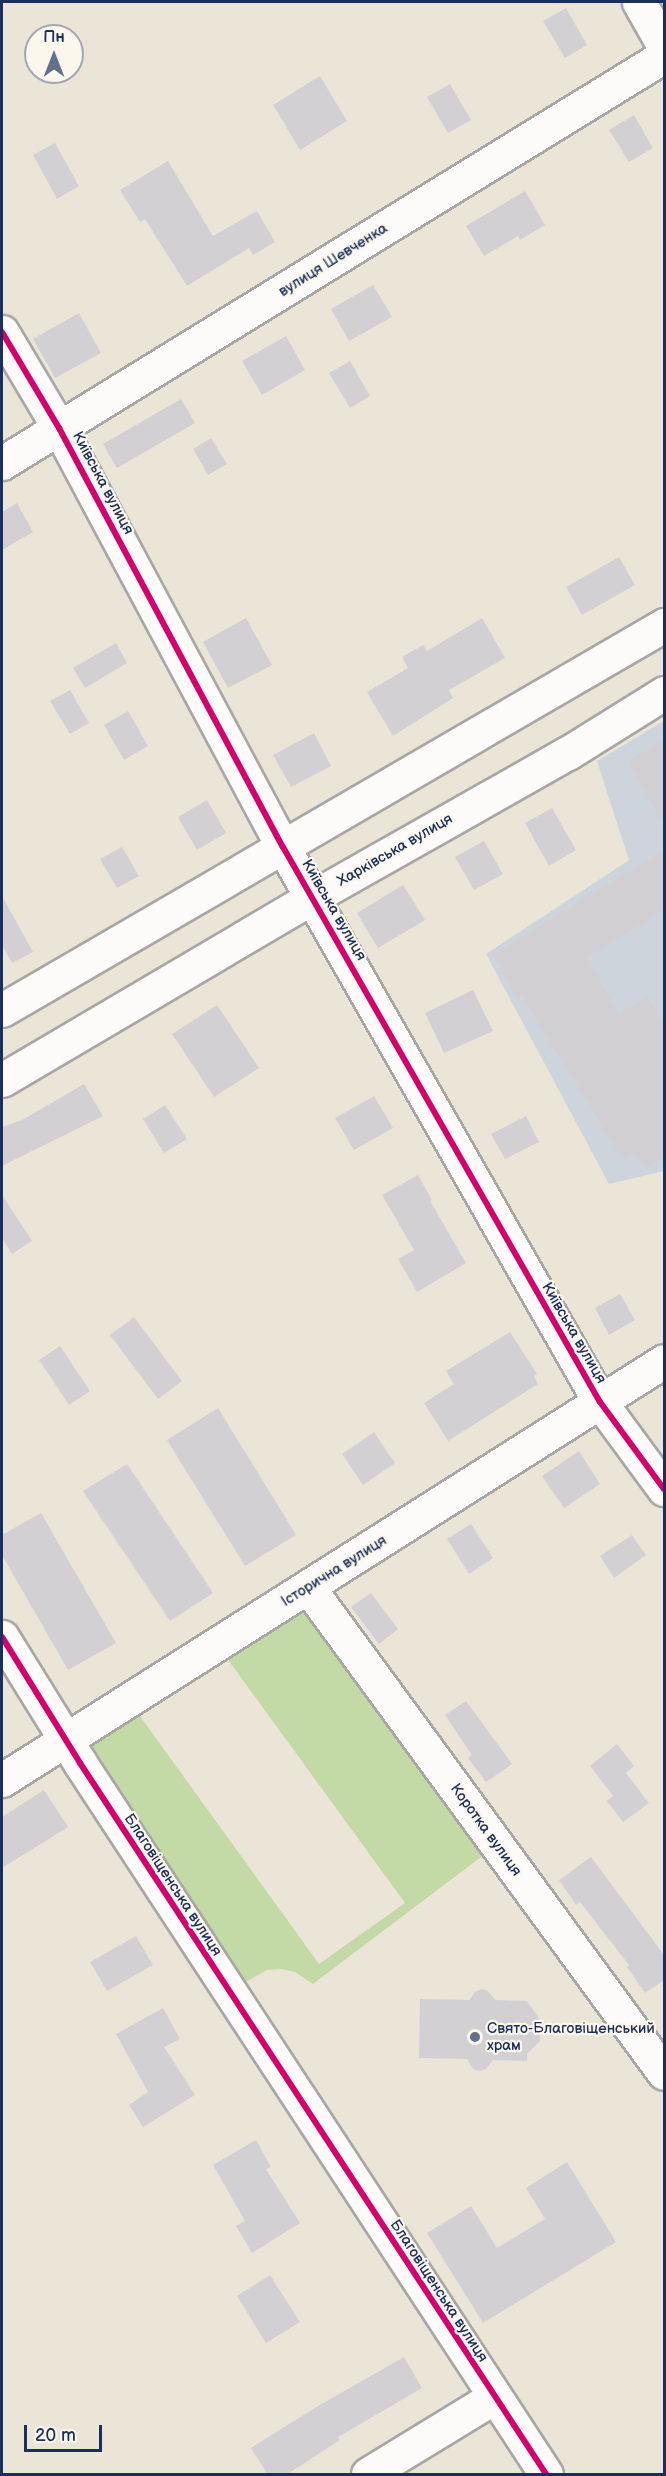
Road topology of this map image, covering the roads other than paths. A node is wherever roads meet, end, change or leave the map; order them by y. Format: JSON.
{"nodes":[{"id":1,"x":639,"y":2,"type":"edge"},
{"id":2,"x":664,"y":46,"type":"edge"},
{"id":3,"x":664,"y":56,"type":"edge"},
{"id":4,"x":2,"y":332,"type":"edge"},
{"id":5,"x":59,"y":428,"type":"junction"},
{"id":6,"x":2,"y":463,"type":"edge"},
{"id":7,"x":664,"y":625,"type":"edge"},
{"id":8,"x":664,"y":693,"type":"edge"},
{"id":9,"x":283,"y":847,"type":"junction"},
{"id":10,"x":313,"y":897,"type":"junction"},
{"id":11,"x":2,"y":1010,"type":"edge"},
{"id":12,"x":2,"y":1080,"type":"edge"},
{"id":13,"x":664,"y":1360,"type":"edge"},
{"id":14,"x":600,"y":1402,"type":"junction"},
{"id":15,"x":664,"y":1489,"type":"edge"},
{"id":16,"x":308,"y":1587,"type":"junction"},
{"id":17,"x":2,"y":1636,"type":"edge"},
{"id":18,"x":66,"y":1741,"type":"junction"},
{"id":19,"x":2,"y":1780,"type":"edge"},
{"id":20,"x":664,"y":2073,"type":"edge"},
{"id":21,"x":494,"y":2397,"type":"junction"},
{"id":22,"x":368,"y":2475,"type":"edge"},
{"id":23,"x":546,"y":2475,"type":"edge"}],
"edges":[{"from":1,"to":2,"type":"street"},
{"from":3,"to":5,"type":"street","name":"вулиця Шевченка"},
{"from":4,"to":5,"type":"street","name":"Київська вулиця"},
{"from":5,"to":6,"type":"street","name":"вулиця Шевченка"},
{"from":5,"to":9,"type":"street","name":"Київська вулиця"},
{"from":7,"to":9,"type":"street"},
{"from":8,"to":10,"type":"street","name":"Харківська вулиця"},
{"from":9,"to":10,"type":"street","name":"Київська вулиця"},
{"from":9,"to":11,"type":"street"},
{"from":10,"to":12,"type":"street","name":"Харківська вулиця"},
{"from":10,"to":14,"type":"street","name":"Київська вулиця"},
{"from":13,"to":14,"type":"street","name":"Історична вулиця"},
{"from":14,"to":15,"type":"street","name":"Київська вулиця"},
{"from":14,"to":16,"type":"street","name":"Історична вулиця"},
{"from":16,"to":18,"type":"street","name":"Історична вулиця"},
{"from":16,"to":20,"type":"street","name":"Коротка вулиця"},
{"from":17,"to":18,"type":"street","name":"Благовіщенська вулиця"},
{"from":18,"to":19,"type":"street","name":"Історична вулиця"},
{"from":18,"to":21,"type":"street","name":"Благовіщенська вулиця"},
{"from":21,"to":22,"type":"street"},
{"from":21,"to":23,"type":"street","name":"Благовіщенська вулиця"}]}
